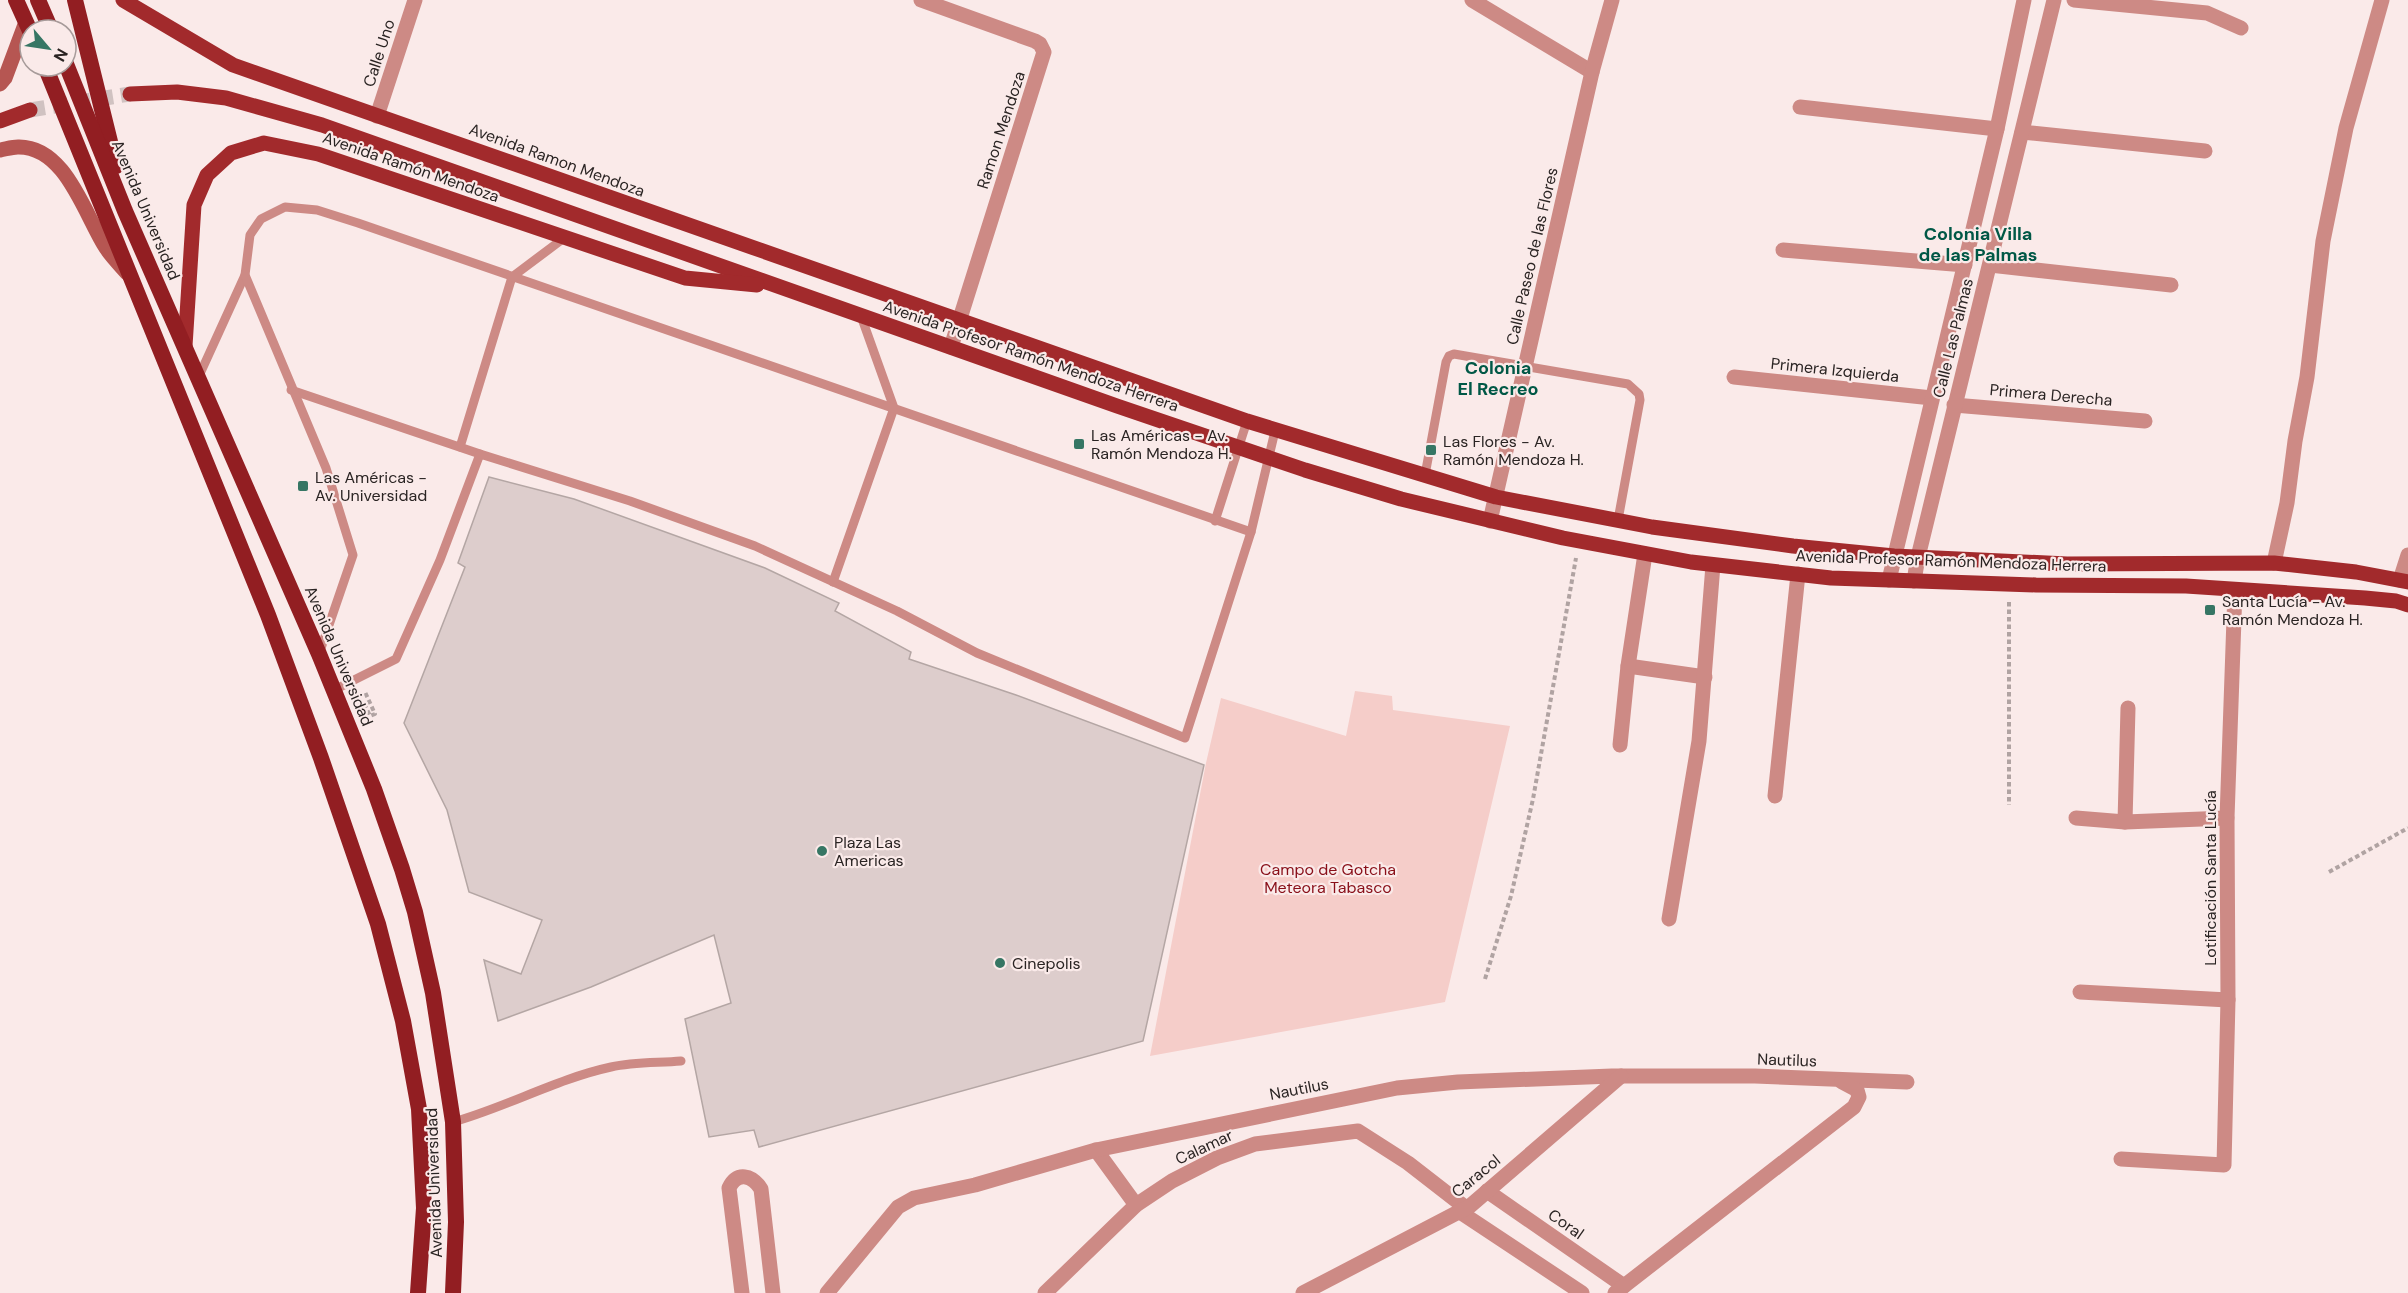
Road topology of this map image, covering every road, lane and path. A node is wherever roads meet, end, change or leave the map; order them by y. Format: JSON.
{"nodes":[{"id":1,"x":16,"y":0,"type":"edge"},
{"id":2,"x":38,"y":0,"type":"edge"},
{"id":3,"x":75,"y":0,"type":"edge"},
{"id":4,"x":123,"y":0,"type":"edge"},
{"id":5,"x":415,"y":0,"type":"edge"},
{"id":6,"x":921,"y":0,"type":"edge"},
{"id":7,"x":1472,"y":0,"type":"edge"},
{"id":8,"x":1612,"y":0,"type":"edge"},
{"id":9,"x":2024,"y":0,"type":"edge"},
{"id":10,"x":2054,"y":0,"type":"edge"},
{"id":11,"x":2074,"y":0,"type":"edge"},
{"id":12,"x":2382,"y":0,"type":"edge"},
{"id":13,"x":24,"y":18,"type":"edge"},
{"id":14,"x":46,"y":18,"type":"edge"},
{"id":15,"x":2241,"y":28,"type":"dead end"},
{"id":16,"x":18,"y":49,"type":"edge"},
{"id":17,"x":1592,"y":72,"type":"junction"},
{"id":18,"x":50,"y":78,"type":"edge"},
{"id":19,"x":72,"y":78,"type":"edge"},
{"id":20,"x":0,"y":84,"type":"edge"},
{"id":21,"x":130,"y":94,"type":"tunnel mouth"},
{"id":22,"x":1800,"y":107,"type":"dead end"},
{"id":23,"x":30,"y":110,"type":"tunnel mouth"},
{"id":24,"x":376,"y":116,"type":"junction"},
{"id":25,"x":0,"y":121,"type":"edge"},
{"id":26,"x":1997,"y":129,"type":"junction"},
{"id":27,"x":2022,"y":132,"type":"junction"},
{"id":28,"x":0,"y":150,"type":"edge"},
{"id":29,"x":2205,"y":151,"type":"dead end"},
{"id":30,"x":1979,"y":206,"type":"junction"},
{"id":31,"x":125,"y":211,"type":"junction"},
{"id":32,"x":2003,"y":211,"type":"junction"},
{"id":33,"x":564,"y":238,"type":"junction"},
{"id":34,"x":1970,"y":244,"type":"junction"},
{"id":35,"x":1994,"y":249,"type":"junction"},
{"id":36,"x":1783,"y":250,"type":"dead end"},
{"id":37,"x":1965,"y":265,"type":"junction"},
{"id":38,"x":1990,"y":265,"type":"junction"},
{"id":39,"x":245,"y":275,"type":"junction"},
{"id":40,"x":131,"y":277,"type":"junction"},
{"id":41,"x":512,"y":277,"type":"junction"},
{"id":42,"x":2171,"y":285,"type":"dead end"},
{"id":43,"x":778,"y":287,"type":"junction"},
{"id":44,"x":861,"y":316,"type":"junction"},
{"id":45,"x":959,"y":322,"type":"junction"},
{"id":46,"x":1949,"y":330,"type":"junction"},
{"id":47,"x":989,"y":332,"type":"joint"},
{"id":48,"x":1972,"y":335,"type":"junction"},
{"id":49,"x":185,"y":346,"type":"junction"},
{"id":50,"x":951,"y":347,"type":"junction"},
{"id":51,"x":1941,"y":363,"type":"junction"},
{"id":52,"x":1525,"y":366,"type":"junction"},
{"id":53,"x":1963,"y":368,"type":"junction"},
{"id":54,"x":199,"y":376,"type":"junction"},
{"id":55,"x":1734,"y":377,"type":"dead end"},
{"id":56,"x":291,"y":390,"type":"junction"},
{"id":57,"x":1932,"y":398,"type":"junction"},
{"id":58,"x":1954,"y":405,"type":"junction"},
{"id":59,"x":894,"y":408,"type":"junction"},
{"id":60,"x":1247,"y":421,"type":"junction"},
{"id":61,"x":2145,"y":421,"type":"dead end"},
{"id":62,"x":1275,"y":431,"type":"junction"},
{"id":63,"x":460,"y":447,"type":"junction"},
{"id":64,"x":1239,"y":448,"type":"junction"},
{"id":65,"x":480,"y":454,"type":"junction"},
{"id":66,"x":1270,"y":458,"type":"junction"},
{"id":67,"x":1425,"y":475,"type":"junction"},
{"id":68,"x":1496,"y":497,"type":"junction"},
{"id":69,"x":1618,"y":520,"type":"junction"},
{"id":70,"x":1215,"y":521,"type":"junction"},
{"id":71,"x":1491,"y":521,"type":"junction"},
{"id":72,"x":1251,"y":532,"type":"junction"},
{"id":73,"x":1578,"y":542,"type":"junction"},
{"id":74,"x":1645,"y":554,"type":"junction"},
{"id":75,"x":2408,"y":555,"type":"edge"},
{"id":76,"x":1894,"y":556,"type":"junction"},
{"id":77,"x":1918,"y":557,"type":"junction"},
{"id":78,"x":2274,"y":563,"type":"junction"},
{"id":79,"x":1713,"y":565,"type":"junction"},
{"id":80,"x":1798,"y":574,"type":"junction"},
{"id":81,"x":1889,"y":580,"type":"junction"},
{"id":82,"x":1914,"y":581,"type":"junction"},
{"id":83,"x":2404,"y":581,"type":"edge"},
{"id":84,"x":833,"y":582,"type":"junction"},
{"id":85,"x":2009,"y":584,"type":"junction"},
{"id":86,"x":2235,"y":590,"type":"junction"},
{"id":87,"x":2408,"y":605,"type":"edge"},
{"id":88,"x":320,"y":654,"type":"junction"},
{"id":89,"x":1628,"y":666,"type":"junction"},
{"id":90,"x":1705,"y":676,"type":"junction"},
{"id":91,"x":334,"y":690,"type":"junction"},
{"id":92,"x":364,"y":692,"type":"dead end"},
{"id":93,"x":364,"y":703,"type":"dead end"},
{"id":94,"x":2128,"y":708,"type":"dead end"},
{"id":95,"x":1620,"y":746,"type":"dead end"},
{"id":96,"x":1775,"y":796,"type":"dead end"},
{"id":97,"x":2009,"y":805,"type":"dead end"},
{"id":98,"x":2076,"y":818,"type":"dead end"},
{"id":99,"x":2227,"y":818,"type":"junction"},
{"id":100,"x":2125,"y":822,"type":"junction"},
{"id":101,"x":2408,"y":828,"type":"edge"},
{"id":102,"x":2329,"y":872,"type":"dead end"},
{"id":103,"x":1669,"y":919,"type":"dead end"},
{"id":104,"x":1485,"y":979,"type":"dead end"},
{"id":105,"x":2080,"y":992,"type":"dead end"},
{"id":106,"x":2228,"y":1000,"type":"junction"},
{"id":107,"x":681,"y":1061,"type":"dead end"},
{"id":108,"x":1621,"y":1076,"type":"junction"},
{"id":109,"x":1831,"y":1079,"type":"junction"},
{"id":110,"x":1907,"y":1082,"type":"dead end"},
{"id":111,"x":453,"y":1122,"type":"junction"},
{"id":112,"x":1096,"y":1150,"type":"junction"},
{"id":113,"x":2121,"y":1159,"type":"dead end"},
{"id":114,"x":1487,"y":1191,"type":"junction"},
{"id":115,"x":1136,"y":1205,"type":"junction"},
{"id":116,"x":1463,"y":1210,"type":"junction"},
{"id":117,"x":1619,"y":1290,"type":"edge"},
{"id":118,"x":418,"y":1293,"type":"edge"},
{"id":119,"x":453,"y":1293,"type":"edge"},
{"id":120,"x":742,"y":1293,"type":"edge"},
{"id":121,"x":773,"y":1293,"type":"edge"},
{"id":122,"x":827,"y":1293,"type":"edge"},
{"id":123,"x":1045,"y":1293,"type":"edge"},
{"id":124,"x":1303,"y":1293,"type":"edge"},
{"id":125,"x":1582,"y":1293,"type":"edge"}],
"edges":[{"from":1,"to":13,"type":"highway"},
{"from":2,"to":14,"type":"highway"},
{"from":3,"to":31,"type":"highway"},
{"from":4,"to":24,"type":"main road","name":"Avenida Ramon Mendoza"},
{"from":5,"to":24,"type":"street","name":"Calle Uno"},
{"from":6,"to":45,"type":"street","name":"Ramon Mendoza"},
{"from":7,"to":17,"type":"street"},
{"from":8,"to":17,"type":"street","name":"Calle Paseo de las Flores"},
{"from":9,"to":26,"type":"street","name":"Calle Las Palmas"},
{"from":10,"to":27,"type":"street","name":"Calle Las Palmas"},
{"from":11,"to":15,"type":"street"},
{"from":12,"to":78,"type":"street"},
{"from":16,"to":20,"type":"main road"},
{"from":17,"to":52,"type":"street","name":"Calle Paseo de las Flores"},
{"from":18,"to":40,"type":"highway","name":"Avenida Universidad"},
{"from":19,"to":31,"type":"highway","name":"Avenida Universidad"},
{"from":21,"to":43,"type":"main road"},
{"from":22,"to":26,"type":"street"},
{"from":23,"to":25,"type":"main road"},
{"from":24,"to":45,"type":"main road","name":"Avenida Ramon Mendoza"},
{"from":26,"to":30,"type":"street","name":"Calle Las Palmas"},
{"from":27,"to":29,"type":"street"},
{"from":27,"to":32,"type":"street","name":"Calle Las Palmas"},
{"from":28,"to":40,"type":"main road"},
{"from":30,"to":32,"type":"street"},
{"from":30,"to":34,"type":"street","name":"Calle Las Palmas"},
{"from":31,"to":49,"type":"highway","name":"Avenida Universidad"},
{"from":32,"to":35,"type":"street","name":"Calle Las Palmas"},
{"from":33,"to":41,"type":"lane"},
{"from":33,"to":43,"type":"main road","name":"Avenida Ramón Mendoza"},
{"from":33,"to":49,"type":"main road","name":"Avenida Ramón Mendoza"},
{"from":34,"to":35,"type":"street"},
{"from":34,"to":37,"type":"street","name":"Calle Las Palmas"},
{"from":35,"to":38,"type":"street","name":"Calle Las Palmas"},
{"from":36,"to":37,"type":"street"},
{"from":37,"to":46,"type":"street","name":"Calle Las Palmas"},
{"from":38,"to":42,"type":"street"},
{"from":38,"to":48,"type":"street","name":"Calle Las Palmas"},
{"from":39,"to":41,"type":"lane"},
{"from":39,"to":54,"type":"lane"},
{"from":39,"to":56,"type":"lane"},
{"from":40,"to":118,"type":"highway","name":"Avenida Universidad"},
{"from":41,"to":59,"type":"lane"},
{"from":41,"to":63,"type":"lane"},
{"from":43,"to":44,"type":"main road","name":"Avenida Profesor Ramón Mendoza Herrera"},
{"from":44,"to":50,"type":"main road","name":"Avenida Profesor Ramón Mendoza Herrera"},
{"from":44,"to":59,"type":"lane"},
{"from":45,"to":47,"type":"main road","name":"Avenida Ramon Mendoza"},
{"from":45,"to":50,"type":"street","name":"Ramon Mendoza"},
{"from":46,"to":48,"type":"street"},
{"from":46,"to":51,"type":"street","name":"Calle Las Palmas"},
{"from":47,"to":60,"type":"main road","name":"Avenida Profesor Ramón Mendoza Herrera"},
{"from":48,"to":53,"type":"street","name":"Calle Las Palmas"},
{"from":49,"to":54,"type":"highway","name":"Avenida Universidad"},
{"from":50,"to":64,"type":"main road","name":"Avenida Profesor Ramón Mendoza Herrera"},
{"from":51,"to":53,"type":"street"},
{"from":51,"to":57,"type":"street","name":"Calle Las Palmas"},
{"from":52,"to":67,"type":"lane"},
{"from":52,"to":68,"type":"street","name":"Calle Paseo de las Flores"},
{"from":52,"to":69,"type":"lane"},
{"from":53,"to":58,"type":"street","name":"Calle Las Palmas"},
{"from":54,"to":88,"type":"highway","name":"Avenida Universidad"},
{"from":55,"to":57,"type":"street","name":"Primera Izquierda"},
{"from":56,"to":63,"type":"lane"},
{"from":56,"to":88,"type":"lane"},
{"from":57,"to":76,"type":"street","name":"Calle Las Palmas"},
{"from":58,"to":61,"type":"street","name":"Primera Derecha"},
{"from":58,"to":77,"type":"street","name":"Calle Las Palmas"},
{"from":59,"to":70,"type":"lane"},
{"from":59,"to":84,"type":"lane"},
{"from":60,"to":62,"type":"main road","name":"Avenida Profesor Ramón Mendoza Herrera"},
{"from":60,"to":64,"type":"lane"},
{"from":62,"to":66,"type":"lane"},
{"from":62,"to":67,"type":"main road","name":"Avenida Profesor Ramón Mendoza Herrera"},
{"from":63,"to":65,"type":"lane"},
{"from":64,"to":66,"type":"main road","name":"Avenida Profesor Ramón Mendoza Herrera"},
{"from":64,"to":70,"type":"lane"},
{"from":65,"to":84,"type":"lane"},
{"from":65,"to":91,"type":"lane"},
{"from":66,"to":71,"type":"main road","name":"Avenida Profesor Ramón Mendoza Herrera"},
{"from":66,"to":72,"type":"lane"},
{"from":67,"to":68,"type":"main road","name":"Avenida Profesor Ramón Mendoza Herrera"},
{"from":68,"to":69,"type":"main road","name":"Avenida Profesor Ramón Mendoza Herrera"},
{"from":68,"to":71,"type":"street","name":"Calle Paseo de las Flores"},
{"from":69,"to":76,"type":"main road","name":"Avenida Profesor Ramón Mendoza Herrera"},
{"from":70,"to":72,"type":"lane"},
{"from":71,"to":73,"type":"main road","name":"Avenida Profesor Ramón Mendoza Herrera"},
{"from":72,"to":84,"type":"lane"},
{"from":73,"to":74,"type":"main road","name":"Avenida Profesor Ramón Mendoza Herrera"},
{"from":73,"to":104,"type":"path"},
{"from":74,"to":79,"type":"main road","name":"Avenida Profesor Ramón Mendoza Herrera"},
{"from":74,"to":89,"type":"street"},
{"from":75,"to":83,"type":"street"},
{"from":76,"to":77,"type":"main road","name":"Avenida Profesor Ramón Mendoza Herrera"},
{"from":76,"to":81,"type":"street","name":"Calle Las Palmas"},
{"from":77,"to":78,"type":"main road","name":"Avenida Profesor Ramón Mendoza Herrera"},
{"from":77,"to":82,"type":"street","name":"Calle Las Palmas"},
{"from":78,"to":83,"type":"main road","name":"Avenida Profesor Ramón Mendoza Herrera"},
{"from":79,"to":80,"type":"main road","name":"Avenida Profesor Ramón Mendoza Herrera"},
{"from":79,"to":90,"type":"street"},
{"from":80,"to":81,"type":"main road","name":"Avenida Profesor Ramón Mendoza Herrera"},
{"from":80,"to":96,"type":"street"},
{"from":81,"to":82,"type":"main road","name":"Avenida Profesor Ramón Mendoza Herrera"},
{"from":82,"to":85,"type":"main road","name":"Avenida Profesor Ramón Mendoza Herrera"},
{"from":85,"to":86,"type":"main road","name":"Avenida Profesor Ramón Mendoza Herrera"},
{"from":85,"to":97,"type":"path"},
{"from":86,"to":87,"type":"main road","name":"Avenida Profesor Ramón Mendoza Herrera"},
{"from":86,"to":99,"type":"street","name":"Lotificación Santa Lucía"},
{"from":88,"to":91,"type":"highway","name":"Avenida Universidad"},
{"from":89,"to":90,"type":"street"},
{"from":89,"to":95,"type":"street"},
{"from":90,"to":103,"type":"street"},
{"from":91,"to":111,"type":"highway","name":"Avenida Universidad"},
{"from":92,"to":93,"type":"path"},
{"from":94,"to":100,"type":"street"},
{"from":98,"to":100,"type":"street"},
{"from":99,"to":100,"type":"street"},
{"from":99,"to":106,"type":"street","name":"Lotificación Santa Lucía"},
{"from":101,"to":102,"type":"path"},
{"from":105,"to":106,"type":"street"},
{"from":106,"to":113,"type":"street","name":"Lotificación Santa Lucía"},
{"from":107,"to":111,"type":"lane"},
{"from":108,"to":109,"type":"street","name":"Nautilus"},
{"from":108,"to":112,"type":"street","name":"Nautilus"},
{"from":108,"to":114,"type":"street","name":"Caracol"},
{"from":109,"to":110,"type":"street","name":"Nautilus"},
{"from":109,"to":117,"type":"street","name":"Nautilus"},
{"from":111,"to":119,"type":"highway","name":"Avenida Universidad"},
{"from":112,"to":115,"type":"street"},
{"from":112,"to":122,"type":"street","name":"Nautilus"},
{"from":114,"to":116,"type":"street","name":"Caracol"},
{"from":114,"to":117,"type":"street","name":"Coral"},
{"from":115,"to":116,"type":"street","name":"Calamar"},
{"from":115,"to":123,"type":"street","name":"Calamar"},
{"from":116,"to":124,"type":"street","name":"Caracol"},
{"from":116,"to":125,"type":"street"},
{"from":120,"to":121,"type":"street"}]}
